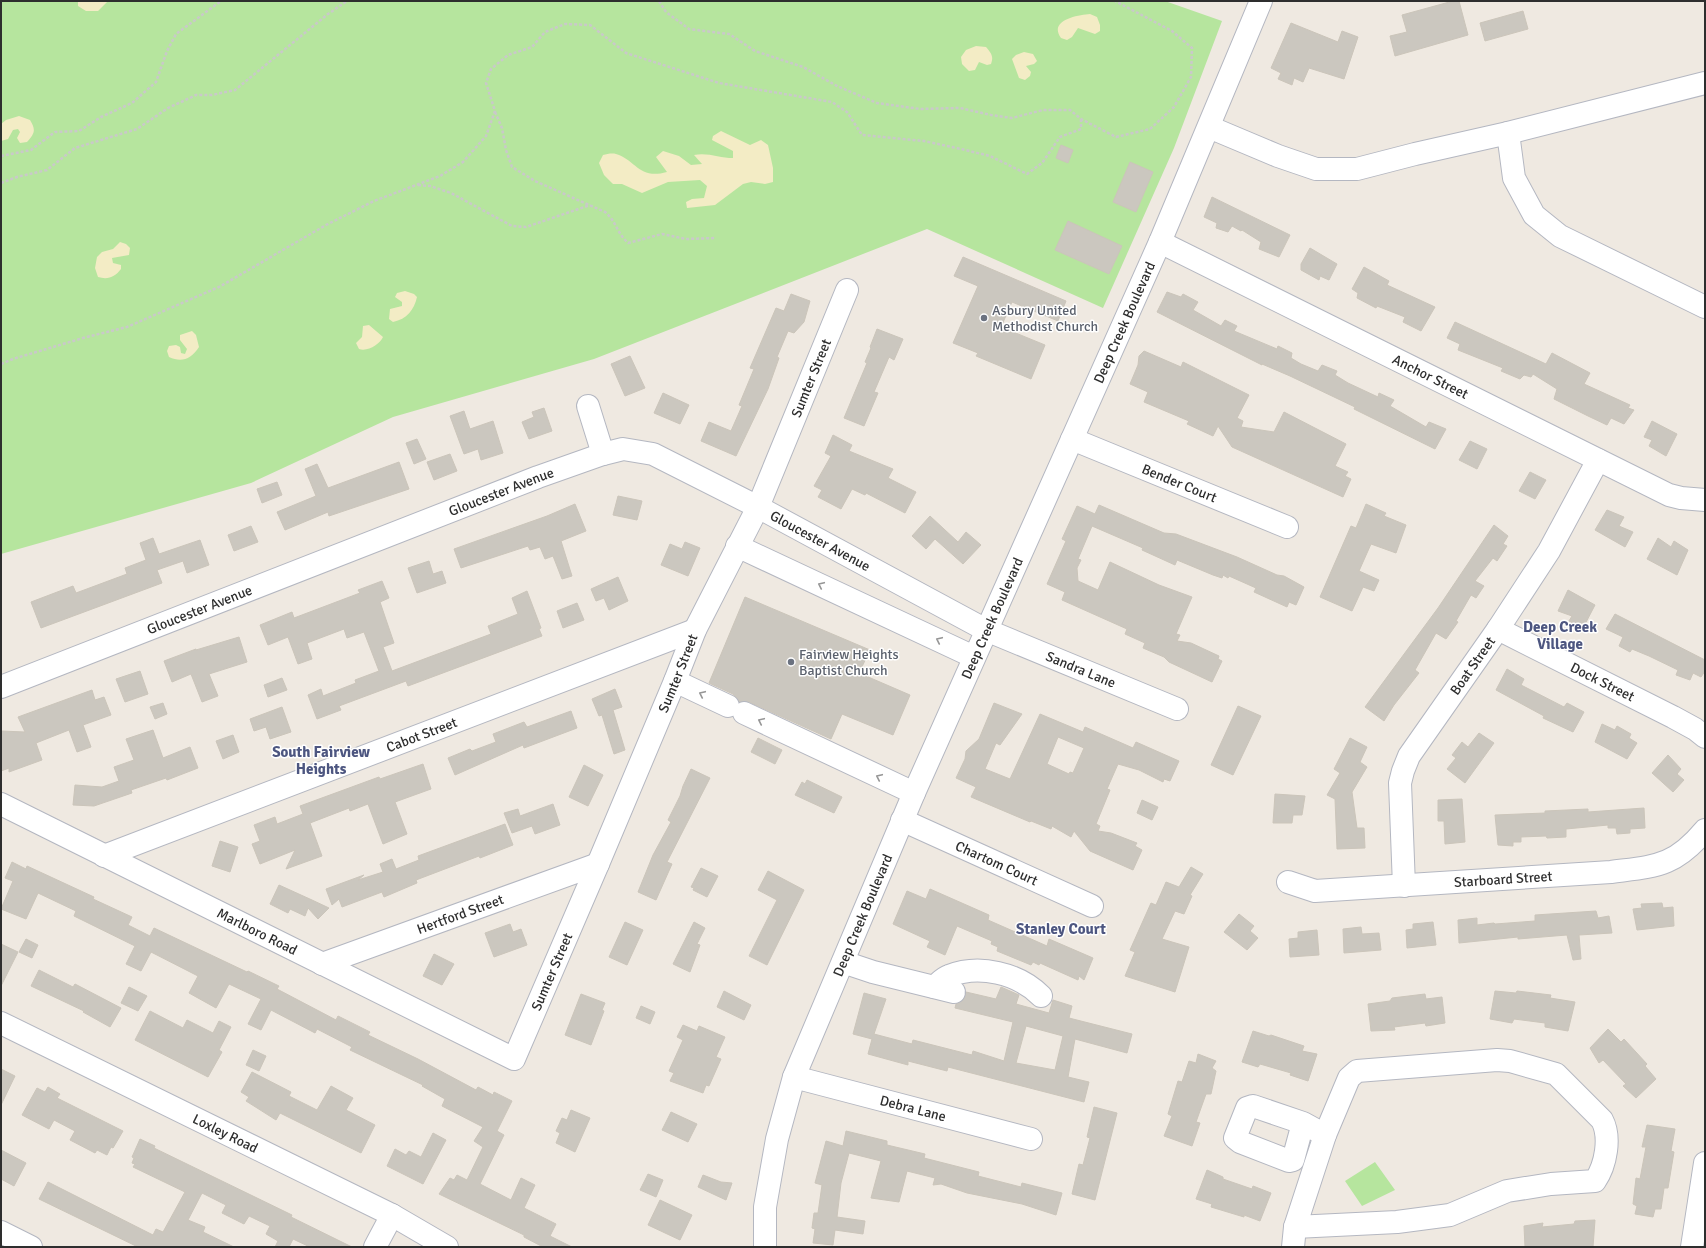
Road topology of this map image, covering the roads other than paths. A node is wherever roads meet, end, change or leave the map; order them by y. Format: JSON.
{"nodes":[{"id":1,"x":1261,"y":1,"type":"edge"},
{"id":2,"x":1705,"y":83,"type":"edge"},
{"id":3,"x":1209,"y":127,"type":"junction"},
{"id":4,"x":1508,"y":133,"type":"junction"},
{"id":5,"x":1160,"y":242,"type":"junction"},
{"id":6,"x":847,"y":290,"type":"dead end"},
{"id":7,"x":1705,"y":307,"type":"edge"},
{"id":8,"x":588,"y":406,"type":"dead end"},
{"id":9,"x":1072,"y":439,"type":"junction"},
{"id":10,"x":602,"y":454,"type":"junction"},
{"id":11,"x":1598,"y":460,"type":"junction"},
{"id":12,"x":1705,"y":500,"type":"edge"},
{"id":13,"x":758,"y":506,"type":"junction"},
{"id":14,"x":1288,"y":527,"type":"dead end"},
{"id":15,"x":738,"y":546,"type":"junction"},
{"id":16,"x":1498,"y":629,"type":"junction"},
{"id":17,"x":695,"y":630,"type":"junction"},
{"id":18,"x":986,"y":630,"type":"junction"},
{"id":19,"x":974,"y":657,"type":"junction"},
{"id":20,"x":675,"y":681,"type":"junction"},
{"id":21,"x":1,"y":686,"type":"edge"},
{"id":22,"x":1177,"y":709,"type":"dead end"},
{"id":23,"x":1705,"y":737,"type":"edge"},
{"id":24,"x":914,"y":793,"type":"junction"},
{"id":25,"x":1,"y":804,"type":"edge"},
{"id":26,"x":902,"y":820,"type":"junction"},
{"id":27,"x":1705,"y":830,"type":"edge"},
{"id":28,"x":104,"y":856,"type":"junction"},
{"id":29,"x":598,"y":864,"type":"junction"},
{"id":30,"x":1288,"y":882,"type":"dead end"},
{"id":31,"x":1404,"y":886,"type":"junction"},
{"id":32,"x":1092,"y":906,"type":"dead end"},
{"id":33,"x":843,"y":962,"type":"junction"},
{"id":34,"x":322,"y":964,"type":"junction"},
{"id":35,"x":1041,"y":996,"type":"dead end"},
{"id":36,"x":1,"y":1023,"type":"edge"},
{"id":37,"x":514,"y":1059,"type":"joint"},
{"id":38,"x":794,"y":1077,"type":"junction"},
{"id":39,"x":1303,"y":1123,"type":"dead end"},
{"id":40,"x":1325,"y":1135,"type":"junction"},
{"id":41,"x":1031,"y":1139,"type":"dead end"},
{"id":42,"x":1705,"y":1163,"type":"edge"},
{"id":43,"x":392,"y":1215,"type":"junction"},
{"id":44,"x":1,"y":1232,"type":"edge"},
{"id":45,"x":1294,"y":1237,"type":"edge"},
{"id":46,"x":1697,"y":1238,"type":"edge"},
{"id":47,"x":31,"y":1247,"type":"edge"},
{"id":48,"x":375,"y":1247,"type":"edge"},
{"id":49,"x":447,"y":1247,"type":"edge"},
{"id":50,"x":765,"y":1247,"type":"edge"}],
"edges":[{"from":1,"to":3,"type":"street","name":"Deep Creek Boulevard"},
{"from":2,"to":4,"type":"street"},
{"from":3,"to":4,"type":"street"},
{"from":3,"to":5,"type":"street","name":"Deep Creek Boulevard"},
{"from":4,"to":7,"type":"street"},
{"from":5,"to":9,"type":"street","name":"Deep Creek Boulevard"},
{"from":5,"to":11,"type":"street","name":"Anchor Street"},
{"from":6,"to":13,"type":"street","name":"Sumter Street"},
{"from":8,"to":10,"type":"street"},
{"from":9,"to":14,"type":"street","name":"Bender Court"},
{"from":9,"to":18,"type":"street","name":"Deep Creek Boulevard"},
{"from":10,"to":13,"type":"street","name":"Gloucester Avenue"},
{"from":10,"to":21,"type":"street","name":"Gloucester Avenue"},
{"from":11,"to":12,"type":"street","name":"Anchor Street"},
{"from":11,"to":16,"type":"street","name":"Boat Street"},
{"from":13,"to":15,"type":"street","name":"Sumter Street"},
{"from":13,"to":18,"type":"street","name":"Gloucester Avenue"},
{"from":15,"to":17,"type":"street","name":"Sumter Street"},
{"from":19,"to":15,"type":"street","one_way":true},
{"from":16,"to":23,"type":"street","name":"Dock Street"},
{"from":16,"to":31,"type":"street","name":"Boat Street"},
{"from":17,"to":20,"type":"street","name":"Sumter Street"},
{"from":17,"to":28,"type":"street","name":"Cabot Street"},
{"from":18,"to":19,"type":"street","name":"Deep Creek Boulevard"},
{"from":18,"to":22,"type":"street","name":"Sandra Lane"},
{"from":19,"to":24,"type":"street","name":"Deep Creek Boulevard"},
{"from":24,"to":20,"type":"street","one_way":true},
{"from":20,"to":29,"type":"street","name":"Sumter Street"},
{"from":24,"to":26,"type":"street","name":"Deep Creek Boulevard"},
{"from":25,"to":28,"type":"street","name":"Marlboro Road"},
{"from":26,"to":32,"type":"street","name":"Chartom Court"},
{"from":26,"to":33,"type":"street","name":"Deep Creek Boulevard"},
{"from":27,"to":31,"type":"street","name":"Starboard Street"},
{"from":28,"to":34,"type":"street","name":"Marlboro Road"},
{"from":29,"to":34,"type":"street","name":"Hertford Street"},
{"from":29,"to":37,"type":"street","name":"Sumter Street"},
{"from":30,"to":31,"type":"street","name":"Starboard Street"},
{"from":33,"to":35,"type":"street"},
{"from":33,"to":38,"type":"street","name":"Deep Creek Boulevard"},
{"from":34,"to":37,"type":"street","name":"Marlboro Road"},
{"from":36,"to":43,"type":"street","name":"Loxley Road"},
{"from":38,"to":41,"type":"street","name":"Debra Lane"},
{"from":38,"to":50,"type":"street","name":"Deep Creek Boulevard"},
{"from":39,"to":40,"type":"street"},
{"from":40,"to":45,"type":"street"},
{"from":40,"to":45,"type":"street"},
{"from":42,"to":46,"type":"street"},
{"from":43,"to":48,"type":"street"},
{"from":43,"to":49,"type":"street","name":"Loxley Road"},
{"from":44,"to":47,"type":"street"}]}
